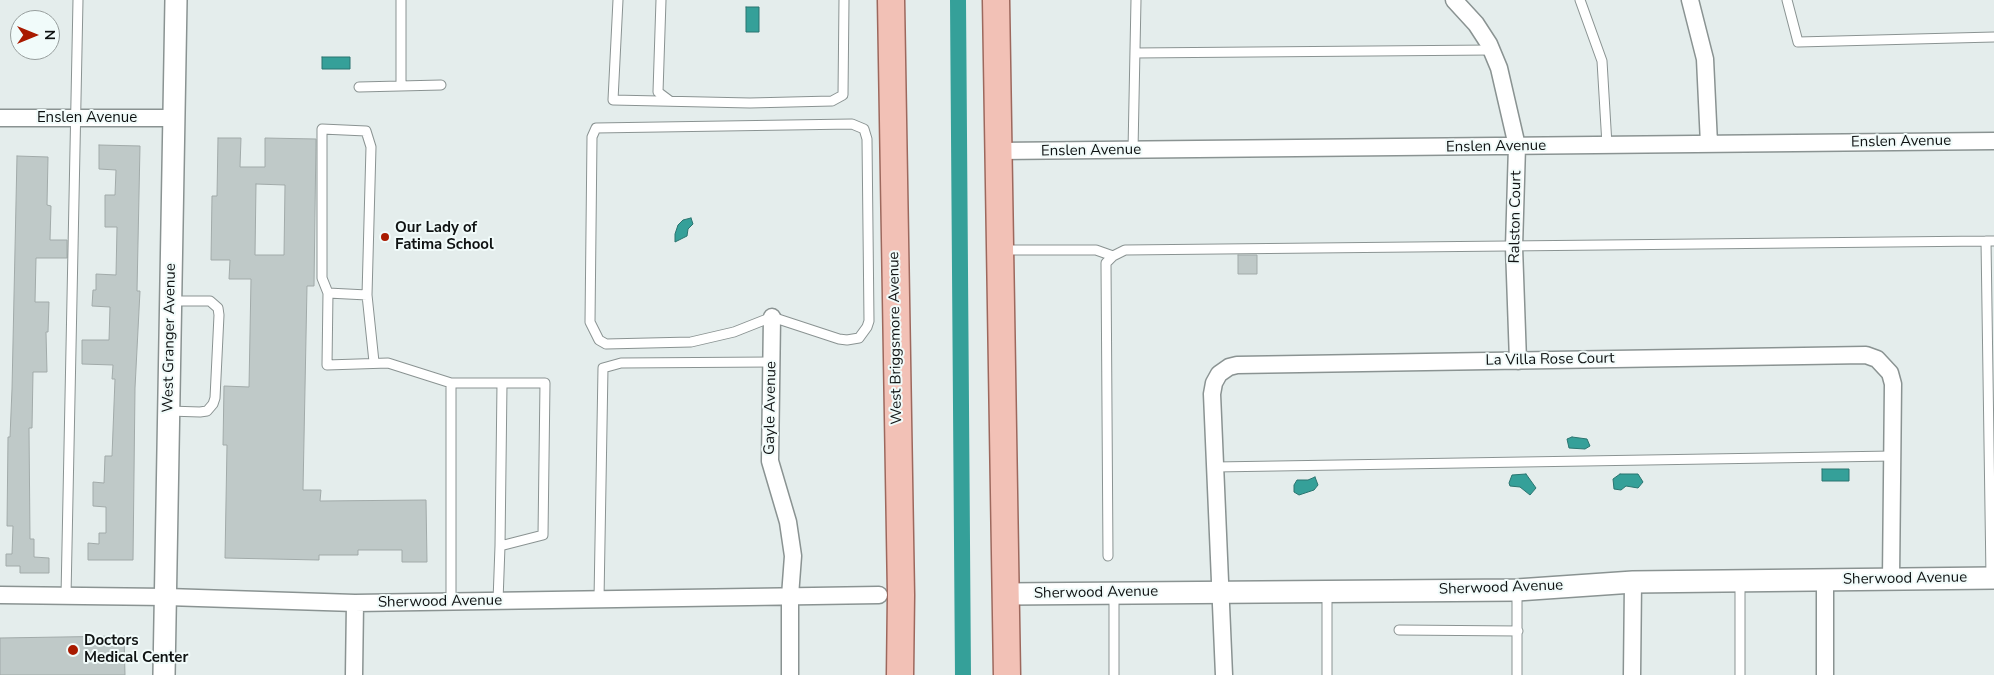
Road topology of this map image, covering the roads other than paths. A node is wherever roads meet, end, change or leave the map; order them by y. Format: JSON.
{"nodes":[{"id":1,"x":78,"y":0,"type":"edge"},
{"id":2,"x":176,"y":0,"type":"edge"},
{"id":3,"x":401,"y":0,"type":"edge"},
{"id":4,"x":618,"y":0,"type":"edge"},
{"id":5,"x":661,"y":0,"type":"edge"},
{"id":6,"x":844,"y":0,"type":"edge"},
{"id":7,"x":891,"y":0,"type":"edge"},
{"id":8,"x":996,"y":0,"type":"edge"},
{"id":9,"x":1136,"y":0,"type":"edge"},
{"id":10,"x":1454,"y":0,"type":"edge"},
{"id":11,"x":1580,"y":0,"type":"edge"},
{"id":12,"x":1690,"y":0,"type":"edge"},
{"id":13,"x":1787,"y":0,"type":"edge"},
{"id":14,"x":1994,"y":37,"type":"edge"},
{"id":15,"x":1491,"y":50,"type":"junction"},
{"id":16,"x":1135,"y":53,"type":"junction"},
{"id":17,"x":441,"y":85,"type":"dead end"},
{"id":18,"x":401,"y":86,"type":"junction"},
{"id":19,"x":359,"y":87,"type":"dead end"},
{"id":20,"x":671,"y":102,"type":"junction"},
{"id":21,"x":0,"y":118,"type":"edge"},
{"id":22,"x":76,"y":118,"type":"junction"},
{"id":23,"x":173,"y":118,"type":"junction"},
{"id":24,"x":1994,"y":142,"type":"edge"},
{"id":25,"x":1710,"y":144,"type":"junction"},
{"id":26,"x":1607,"y":145,"type":"junction"},
{"id":27,"x":1517,"y":146,"type":"junction"},
{"id":28,"x":1133,"y":150,"type":"junction"},
{"id":29,"x":998,"y":152,"type":"junction"},
{"id":30,"x":1990,"y":241,"type":"edge"},
{"id":31,"x":1514,"y":247,"type":"junction"},
{"id":32,"x":1000,"y":250,"type":"junction"},
{"id":33,"x":1113,"y":256,"type":"junction"},
{"id":34,"x":328,"y":293,"type":"junction"},
{"id":35,"x":368,"y":295,"type":"junction"},
{"id":36,"x":170,"y":301,"type":"junction"},
{"id":37,"x":772,"y":317,"type":"junction"},
{"id":38,"x":1518,"y":360,"type":"junction"},
{"id":39,"x":374,"y":362,"type":"junction"},
{"id":40,"x":771,"y":362,"type":"junction"},
{"id":41,"x":451,"y":383,"type":"junction"},
{"id":42,"x":502,"y":384,"type":"junction"},
{"id":43,"x":169,"y":411,"type":"junction"},
{"id":44,"x":1893,"y":456,"type":"junction"},
{"id":45,"x":1215,"y":467,"type":"junction"},
{"id":46,"x":500,"y":546,"type":"junction"},
{"id":47,"x":1108,"y":556,"type":"dead end"},
{"id":48,"x":1992,"y":578,"type":"edge"},
{"id":49,"x":1891,"y":579,"type":"junction"},
{"id":50,"x":1825,"y":580,"type":"junction"},
{"id":51,"x":1740,"y":581,"type":"junction"},
{"id":52,"x":1633,"y":582,"type":"junction"},
{"id":53,"x":1517,"y":590,"type":"junction"},
{"id":54,"x":1327,"y":591,"type":"junction"},
{"id":55,"x":1220,"y":592,"type":"junction"},
{"id":56,"x":1114,"y":593,"type":"junction"},
{"id":57,"x":1007,"y":594,"type":"junction"},
{"id":58,"x":879,"y":595,"type":"dead end"},
{"id":59,"x":0,"y":596,"type":"edge"},
{"id":60,"x":66,"y":596,"type":"junction"},
{"id":61,"x":790,"y":596,"type":"junction"},
{"id":62,"x":167,"y":597,"type":"junction"},
{"id":63,"x":599,"y":600,"type":"junction"},
{"id":64,"x":498,"y":601,"type":"junction"},
{"id":65,"x":451,"y":602,"type":"junction"},
{"id":66,"x":355,"y":603,"type":"junction"},
{"id":67,"x":1400,"y":630,"type":"dead end"},
{"id":68,"x":1518,"y":631,"type":"junction"},
{"id":69,"x":164,"y":675,"type":"edge"},
{"id":70,"x":354,"y":675,"type":"edge"},
{"id":71,"x":790,"y":675,"type":"edge"},
{"id":72,"x":900,"y":675,"type":"edge"},
{"id":73,"x":1007,"y":675,"type":"edge"},
{"id":74,"x":1114,"y":675,"type":"edge"},
{"id":75,"x":1224,"y":675,"type":"edge"},
{"id":76,"x":1326,"y":675,"type":"edge"},
{"id":77,"x":1517,"y":675,"type":"edge"},
{"id":78,"x":1632,"y":675,"type":"edge"},
{"id":79,"x":1740,"y":675,"type":"edge"},
{"id":80,"x":1825,"y":675,"type":"edge"}],
"edges":[{"from":1,"to":22,"type":"lane"},
{"from":2,"to":23,"type":"street","name":"West Granger Avenue"},
{"from":3,"to":18,"type":"lane"},
{"from":4,"to":20,"type":"lane"},
{"from":5,"to":20,"type":"lane"},
{"from":6,"to":20,"type":"lane"},
{"from":7,"to":72,"type":"main road","name":"West Briggsmore Avenue"},
{"from":8,"to":29,"type":"main road"},
{"from":9,"to":16,"type":"lane"},
{"from":10,"to":15,"type":"street","name":"Ralston Court"},
{"from":11,"to":26,"type":"lane"},
{"from":12,"to":25,"type":"street"},
{"from":13,"to":14,"type":"lane"},
{"from":15,"to":16,"type":"lane"},
{"from":15,"to":27,"type":"street","name":"Ralston Court"},
{"from":16,"to":28,"type":"lane"},
{"from":17,"to":18,"type":"lane"},
{"from":18,"to":19,"type":"lane"},
{"from":21,"to":22,"type":"street","name":"Enslen Avenue"},
{"from":22,"to":23,"type":"street","name":"Enslen Avenue"},
{"from":22,"to":60,"type":"lane"},
{"from":23,"to":36,"type":"street","name":"West Granger Avenue"},
{"from":24,"to":25,"type":"street","name":"Enslen Avenue"},
{"from":25,"to":26,"type":"street","name":"Enslen Avenue"},
{"from":26,"to":27,"type":"street","name":"Enslen Avenue"},
{"from":27,"to":28,"type":"street","name":"Enslen Avenue"},
{"from":27,"to":31,"type":"street","name":"Ralston Court"},
{"from":28,"to":29,"type":"street","name":"Enslen Avenue"},
{"from":29,"to":32,"type":"main road"},
{"from":30,"to":31,"type":"lane"},
{"from":30,"to":48,"type":"lane"},
{"from":31,"to":33,"type":"lane"},
{"from":31,"to":38,"type":"street","name":"Ralston Court"},
{"from":32,"to":33,"type":"lane"},
{"from":32,"to":57,"type":"main road"},
{"from":33,"to":47,"type":"lane"},
{"from":34,"to":35,"type":"lane"},
{"from":34,"to":35,"type":"lane"},
{"from":34,"to":39,"type":"lane"},
{"from":35,"to":39,"type":"lane"},
{"from":36,"to":43,"type":"street","name":"West Granger Avenue"},
{"from":36,"to":43,"type":"lane"},
{"from":37,"to":37,"type":"lane"},
{"from":37,"to":40,"type":"street","name":"Gayle Avenue"},
{"from":38,"to":44,"type":"street","name":"La Villa Rose Court"},
{"from":38,"to":45,"type":"street","name":"La Villa Rose Court"},
{"from":39,"to":41,"type":"lane"},
{"from":40,"to":61,"type":"street","name":"Gayle Avenue"},
{"from":40,"to":63,"type":"lane"},
{"from":41,"to":42,"type":"lane"},
{"from":41,"to":65,"type":"lane"},
{"from":42,"to":46,"type":"lane"},
{"from":42,"to":46,"type":"lane"},
{"from":43,"to":62,"type":"street","name":"West Granger Avenue"},
{"from":44,"to":45,"type":"lane"},
{"from":44,"to":49,"type":"street","name":"La Villa Rose Court"},
{"from":45,"to":55,"type":"street","name":"La Villa Rose Court"},
{"from":46,"to":64,"type":"lane"},
{"from":48,"to":49,"type":"street","name":"Sherwood Avenue"},
{"from":49,"to":50,"type":"street","name":"Sherwood Avenue"},
{"from":50,"to":51,"type":"street","name":"Sherwood Avenue"},
{"from":50,"to":80,"type":"street"},
{"from":51,"to":52,"type":"street","name":"Sherwood Avenue"},
{"from":51,"to":79,"type":"lane"},
{"from":52,"to":53,"type":"street","name":"Sherwood Avenue"},
{"from":52,"to":78,"type":"street"},
{"from":53,"to":54,"type":"street","name":"Sherwood Avenue"},
{"from":53,"to":68,"type":"lane"},
{"from":54,"to":55,"type":"street","name":"Sherwood Avenue"},
{"from":54,"to":76,"type":"lane"},
{"from":55,"to":56,"type":"street","name":"Sherwood Avenue"},
{"from":55,"to":75,"type":"street","name":"La Villa Rose Court"},
{"from":56,"to":57,"type":"street","name":"Sherwood Avenue"},
{"from":56,"to":74,"type":"lane"},
{"from":57,"to":73,"type":"main road"},
{"from":58,"to":61,"type":"street","name":"Sherwood Avenue"},
{"from":59,"to":60,"type":"street","name":"Sherwood Avenue"},
{"from":60,"to":62,"type":"street","name":"Sherwood Avenue"},
{"from":61,"to":63,"type":"street","name":"Sherwood Avenue"},
{"from":61,"to":71,"type":"street","name":"Gayle Avenue"},
{"from":62,"to":66,"type":"street","name":"Sherwood Avenue"},
{"from":62,"to":69,"type":"street","name":"West Granger Avenue"},
{"from":63,"to":64,"type":"street","name":"Sherwood Avenue"},
{"from":64,"to":65,"type":"street","name":"Sherwood Avenue"},
{"from":65,"to":66,"type":"street","name":"Sherwood Avenue"},
{"from":66,"to":70,"type":"street"},
{"from":67,"to":68,"type":"lane"},
{"from":68,"to":77,"type":"lane"}]}
